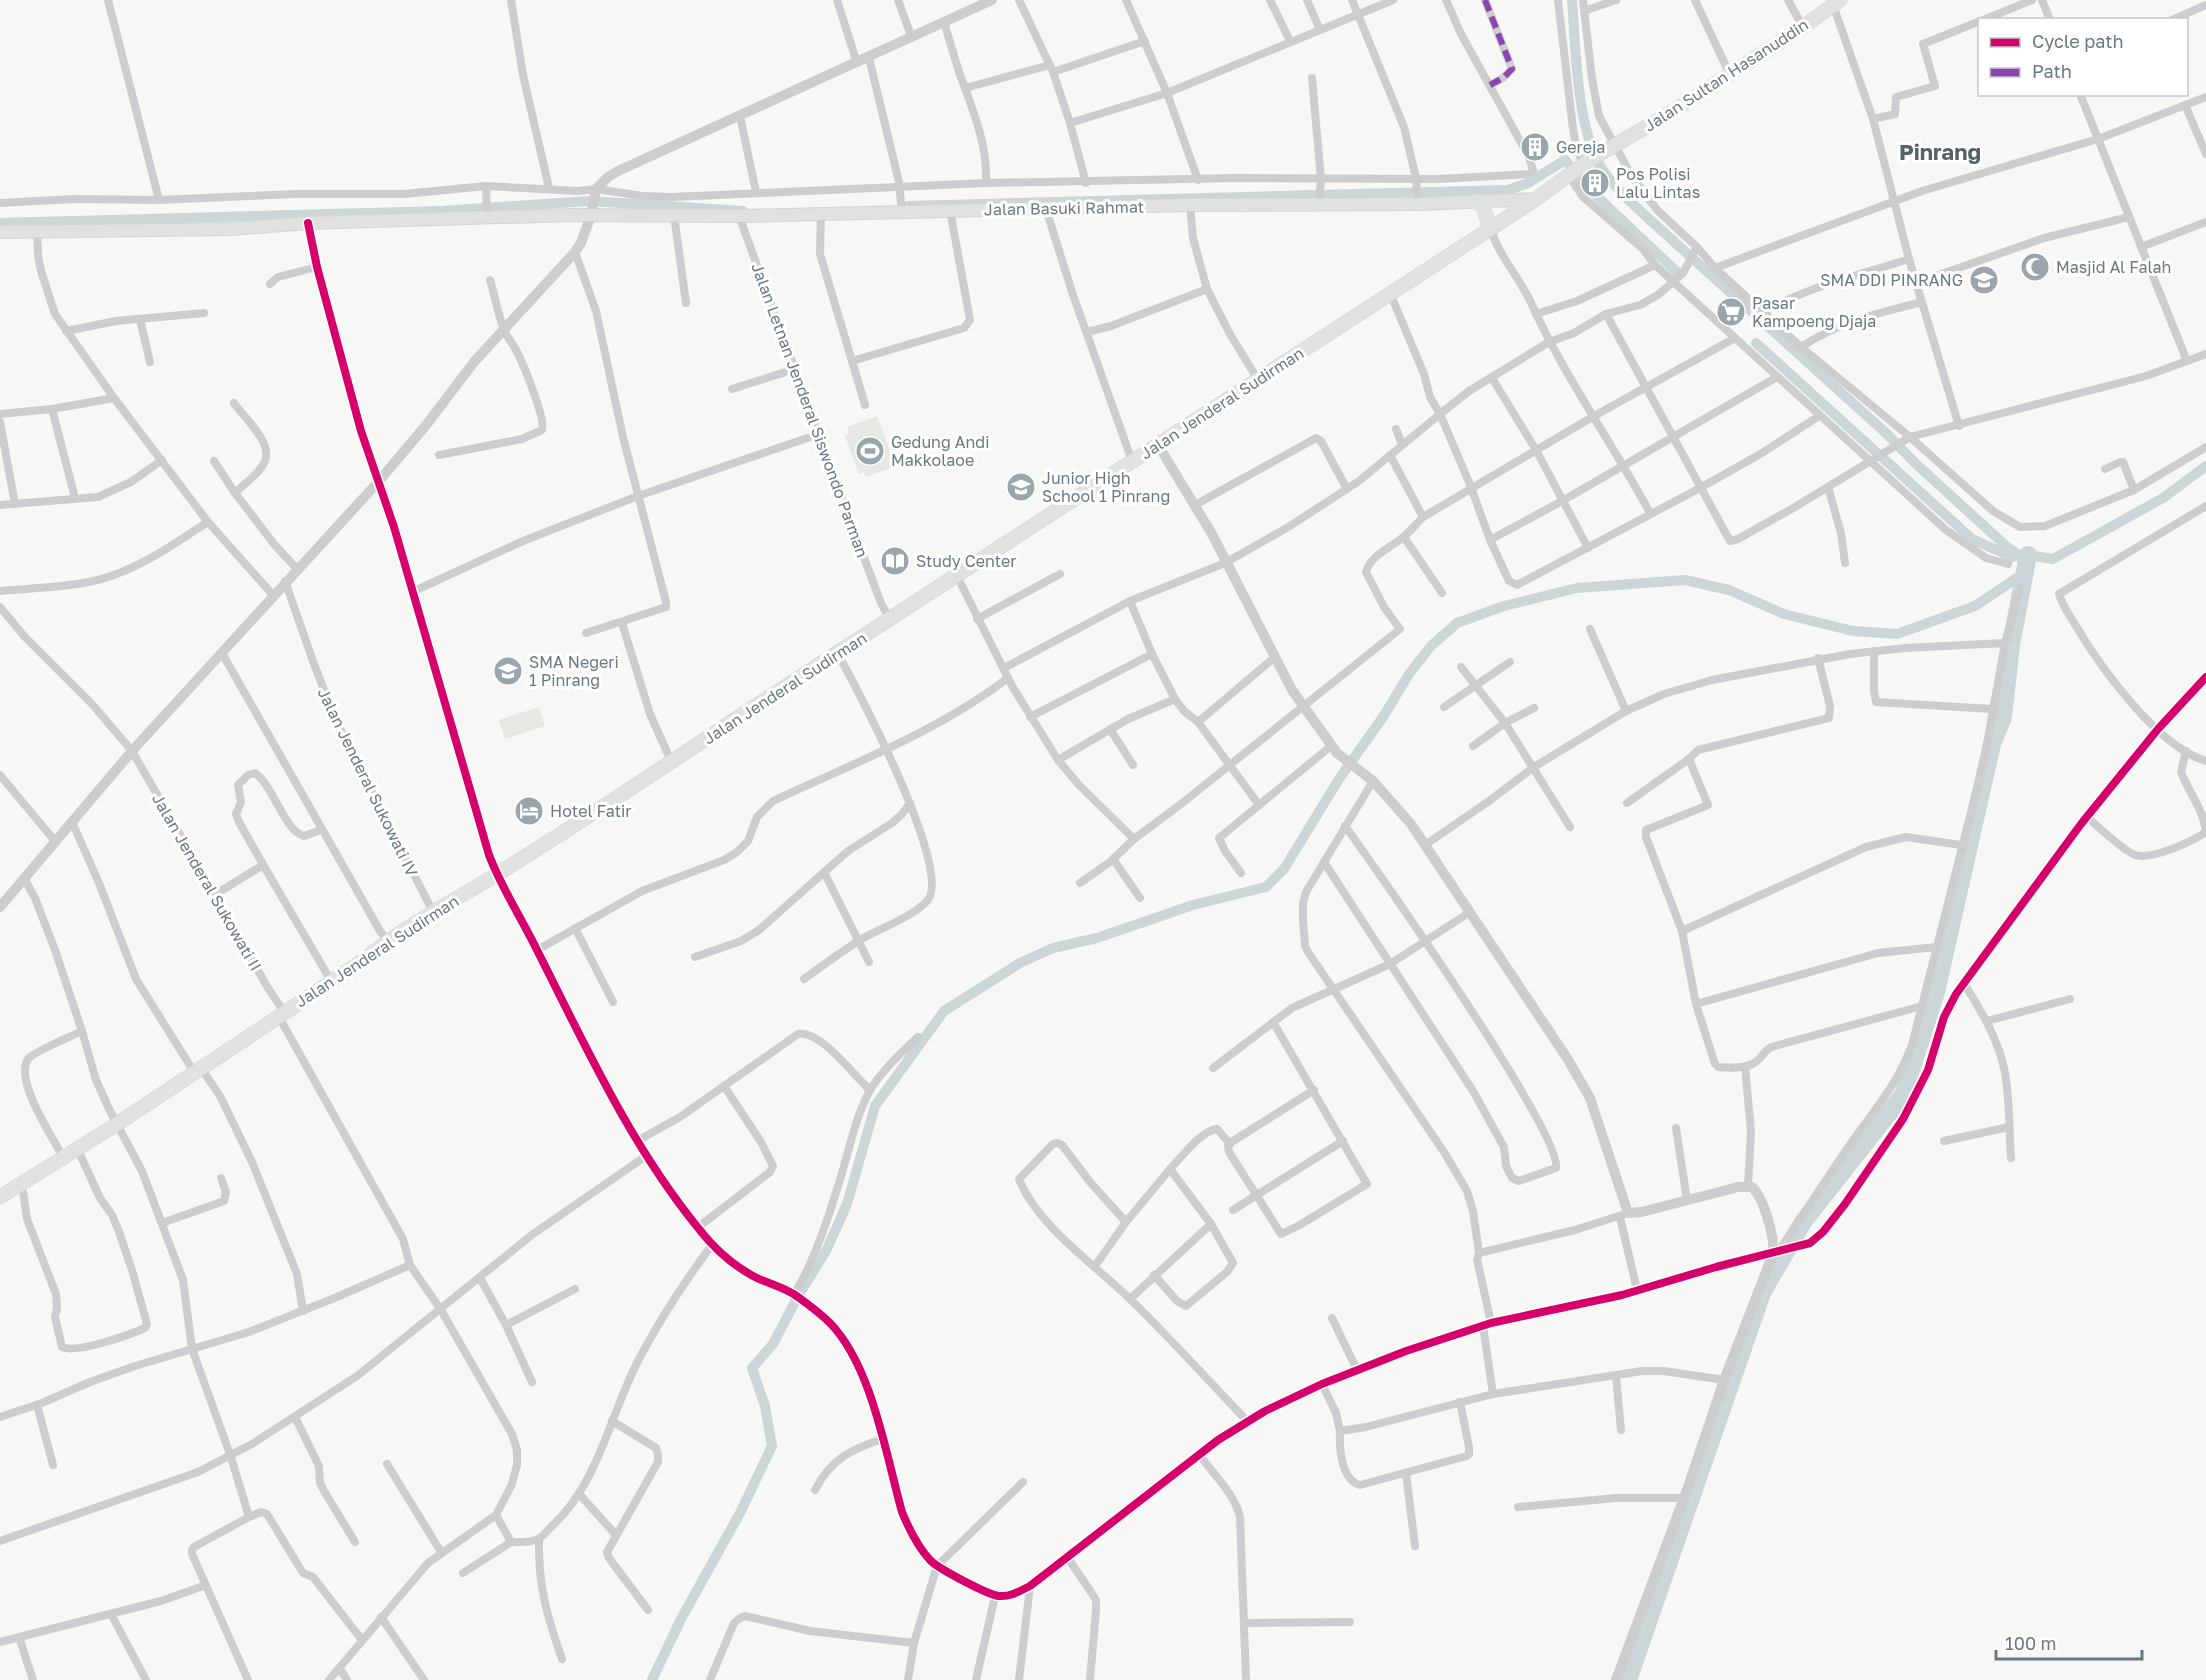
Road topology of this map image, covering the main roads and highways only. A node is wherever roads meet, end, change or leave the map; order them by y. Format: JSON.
{"nodes":[{"id":1,"x":1836,"y":2,"type":"edge"},
{"id":2,"x":1580,"y":167,"type":"joint"},
{"id":3,"x":1536,"y":199,"type":"junction"},
{"id":4,"x":1475,"y":201,"type":"junction"},
{"id":5,"x":1490,"y":227,"type":"junction"},
{"id":6,"x":0,"y":232,"type":"edge"},
{"id":7,"x":0,"y":1197,"type":"edge"}],
"edges":[{"from":1,"to":2,"type":"highway","name":"Jalan Sultan Hasanuddin"},
{"from":2,"to":3,"type":"highway","name":"Jalan Jenderal Sudirman"},
{"from":3,"to":4,"type":"main road","name":"Jalan Basuki Rahmat"},
{"from":3,"to":5,"type":"highway","name":"Jalan Jenderal Sudirman"},
{"from":4,"to":5,"type":"highway"},
{"from":4,"to":6,"type":"main road","name":"Jalan Basuki Rahmat"},
{"from":5,"to":7,"type":"highway","name":"Jalan Jenderal Sudirman"}]}
